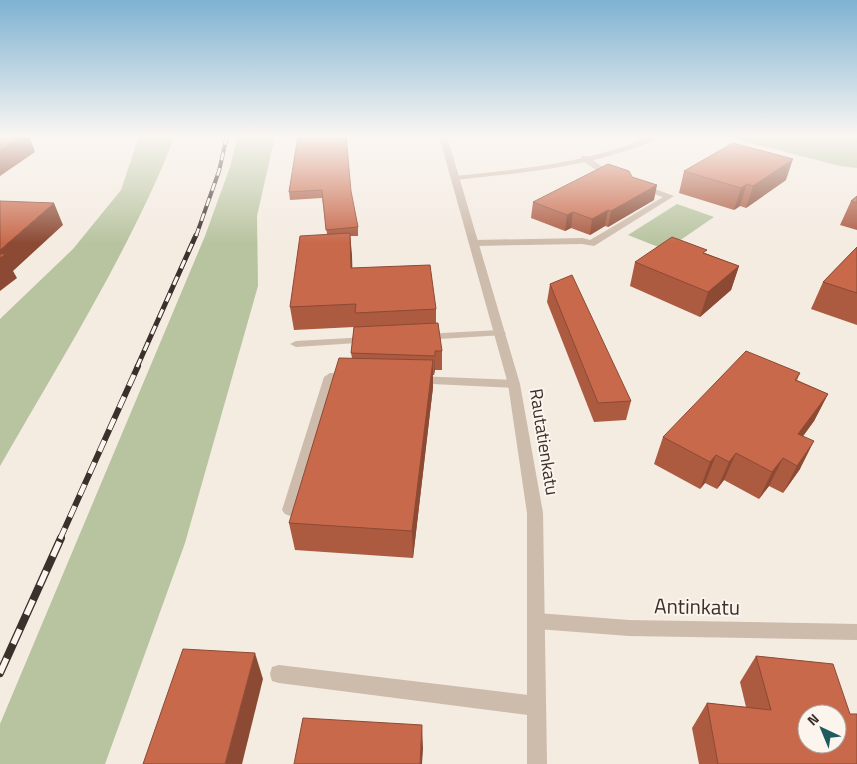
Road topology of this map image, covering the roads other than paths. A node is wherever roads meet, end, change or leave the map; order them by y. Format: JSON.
{"nodes":[{"id":1,"x":452,"y":172,"type":"edge"},
{"id":2,"x":495,"y":172,"type":"edge"},
{"id":3,"x":604,"y":172,"type":"edge"},
{"id":4,"x":454,"y":178,"type":"junction"},
{"id":5,"x":474,"y":244,"type":"junction"},
{"id":6,"x":500,"y":333,"type":"junction"},
{"id":7,"x":414,"y":338,"type":"edge"},
{"id":8,"x":385,"y":339,"type":"edge"},
{"id":9,"x":296,"y":344,"type":"dead end"},
{"id":10,"x":358,"y":378,"type":"edge"},
{"id":11,"x":406,"y":380,"type":"edge"},
{"id":12,"x":514,"y":384,"type":"junction"},
{"id":13,"x":290,"y":510,"type":"dead end"},
{"id":14,"x":537,"y":621,"type":"junction"},
{"id":15,"x":857,"y":632,"type":"edge"},
{"id":16,"x":279,"y":674,"type":"dead end"},
{"id":17,"x":536,"y":706,"type":"junction"},
{"id":18,"x":537,"y":764,"type":"edge"}],
"edges":[{"from":1,"to":4,"type":"street","name":"Rautatienkatu"},
{"from":2,"to":4,"type":"street"},
{"from":3,"to":5,"type":"street"},
{"from":4,"to":5,"type":"street","name":"Rautatienkatu"},
{"from":5,"to":6,"type":"street","name":"Rautatienkatu"},
{"from":6,"to":7,"type":"street"},
{"from":6,"to":12,"type":"street","name":"Rautatienkatu"},
{"from":8,"to":9,"type":"street"},
{"from":10,"to":13,"type":"street"},
{"from":11,"to":12,"type":"street"},
{"from":12,"to":14,"type":"street","name":"Rautatienkatu"},
{"from":14,"to":15,"type":"street","name":"Antinkatu"},
{"from":14,"to":17,"type":"street","name":"Rautatienkatu"},
{"from":16,"to":17,"type":"street"},
{"from":17,"to":18,"type":"street","name":"Rautatienkatu"}]}
